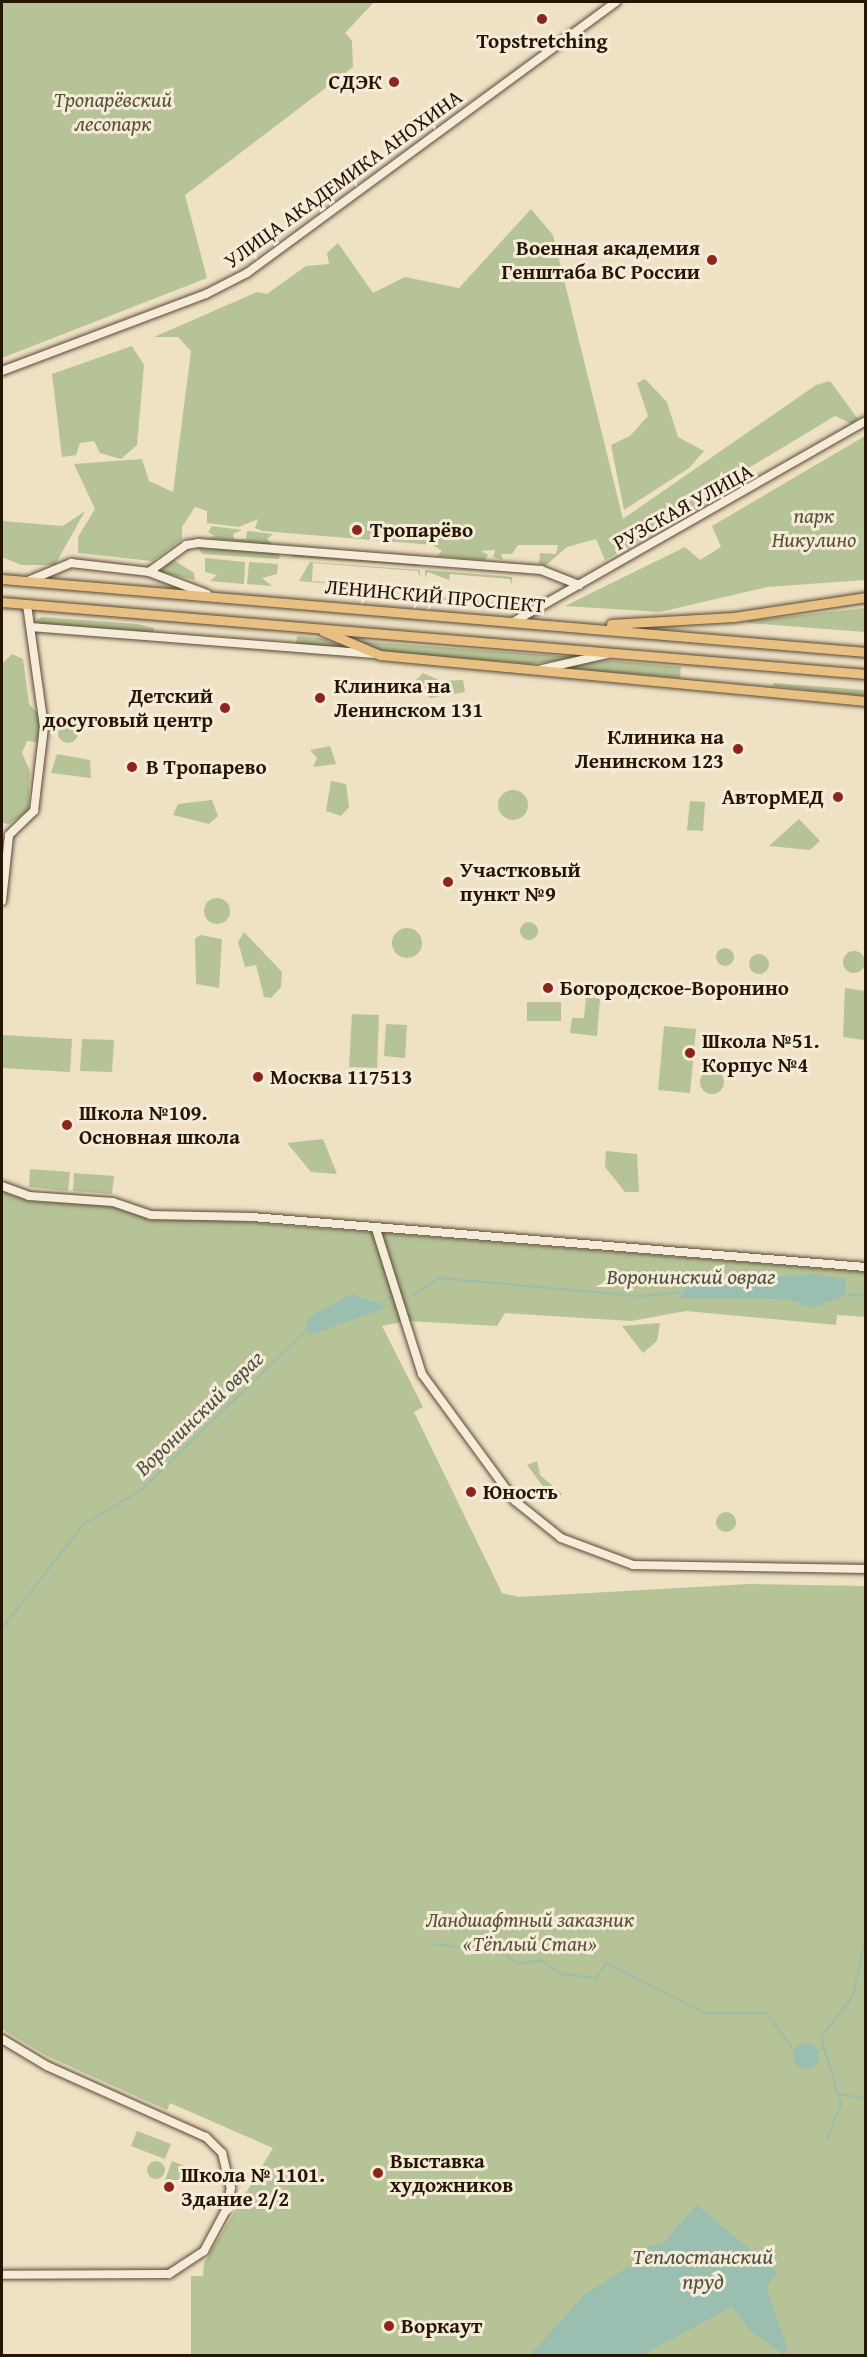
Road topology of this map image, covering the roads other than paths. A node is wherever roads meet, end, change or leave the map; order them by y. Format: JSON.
{"nodes":[{"id":1,"x":616,"y":2,"type":"edge"},
{"id":2,"x":2,"y":371,"type":"edge"},
{"id":3,"x":866,"y":421,"type":"edge"},
{"id":4,"x":149,"y":572,"type":"junction"},
{"id":5,"x":2,"y":579,"type":"edge"},
{"id":6,"x":28,"y":581,"type":"junction"},
{"id":7,"x":579,"y":585,"type":"junction"},
{"id":8,"x":866,"y":597,"type":"edge"},
{"id":9,"x":217,"y":598,"type":"junction"},
{"id":10,"x":2,"y":602,"type":"edge"},
{"id":11,"x":27,"y":604,"type":"junction"},
{"id":12,"x":515,"y":621,"type":"junction"},
{"id":13,"x":573,"y":625,"type":"junction"},
{"id":14,"x":31,"y":627,"type":"junction"},
{"id":15,"x":312,"y":627,"type":"junction"},
{"id":16,"x":866,"y":652,"type":"edge"},
{"id":17,"x":614,"y":653,"type":"junction"},
{"id":18,"x":380,"y":655,"type":"junction"},
{"id":19,"x":541,"y":669,"type":"junction"},
{"id":20,"x":866,"y":674,"type":"edge"},
{"id":21,"x":866,"y":701,"type":"edge"},
{"id":22,"x":2,"y":901,"type":"edge"},
{"id":23,"x":2,"y":1186,"type":"edge"},
{"id":24,"x":376,"y":1229,"type":"junction"},
{"id":25,"x":866,"y":1267,"type":"edge"},
{"id":26,"x":866,"y":1569,"type":"edge"},
{"id":27,"x":2,"y":2039,"type":"edge"},
{"id":28,"x":2,"y":2275,"type":"edge"}],
"edges":[{"from":1,"to":2,"type":"street","name":"УЛИЦА АКАДЕМИКА АНОХИНА"},
{"from":3,"to":7,"type":"street","name":"РУЗСКАЯ УЛИЦА"},
{"from":4,"to":6,"type":"street"},
{"from":4,"to":7,"type":"street"},
{"from":4,"to":9,"type":"street"},
{"from":5,"to":6,"type":"main road","name":"ЛЕНИНСКИЙ ПРОСПЕКТ"},
{"from":6,"to":9,"type":"main road","name":"ЛЕНИНСКИЙ ПРОСПЕКТ"},
{"from":7,"to":12,"type":"street","name":"РУЗСКАЯ УЛИЦА"},
{"from":8,"to":13,"type":"main road"},
{"from":9,"to":12,"type":"main road","name":"ЛЕНИНСКИЙ ПРОСПЕКТ"},
{"from":10,"to":11,"type":"main road","name":"ЛЕНИНСКИЙ ПРОСПЕКТ"},
{"from":11,"to":14,"type":"street"},
{"from":11,"to":15,"type":"main road","name":"ЛЕНИНСКИЙ ПРОСПЕКТ"},
{"from":12,"to":13,"type":"main road","name":"ЛЕНИНСКИЙ ПРОСПЕКТ"},
{"from":13,"to":16,"type":"main road","name":"ЛЕНИНСКИЙ ПРОСПЕКТ"},
{"from":14,"to":18,"type":"street"},
{"from":14,"to":22,"type":"street"},
{"from":15,"to":17,"type":"main road","name":"ЛЕНИНСКИЙ ПРОСПЕКТ"},
{"from":15,"to":18,"type":"main road"},
{"from":17,"to":19,"type":"street"},
{"from":17,"to":20,"type":"main road","name":"ЛЕНИНСКИЙ ПРОСПЕКТ"},
{"from":18,"to":19,"type":"main road"},
{"from":19,"to":21,"type":"main road"},
{"from":23,"to":24,"type":"street"},
{"from":24,"to":25,"type":"street"},
{"from":24,"to":26,"type":"street"},
{"from":27,"to":28,"type":"street"}]}
